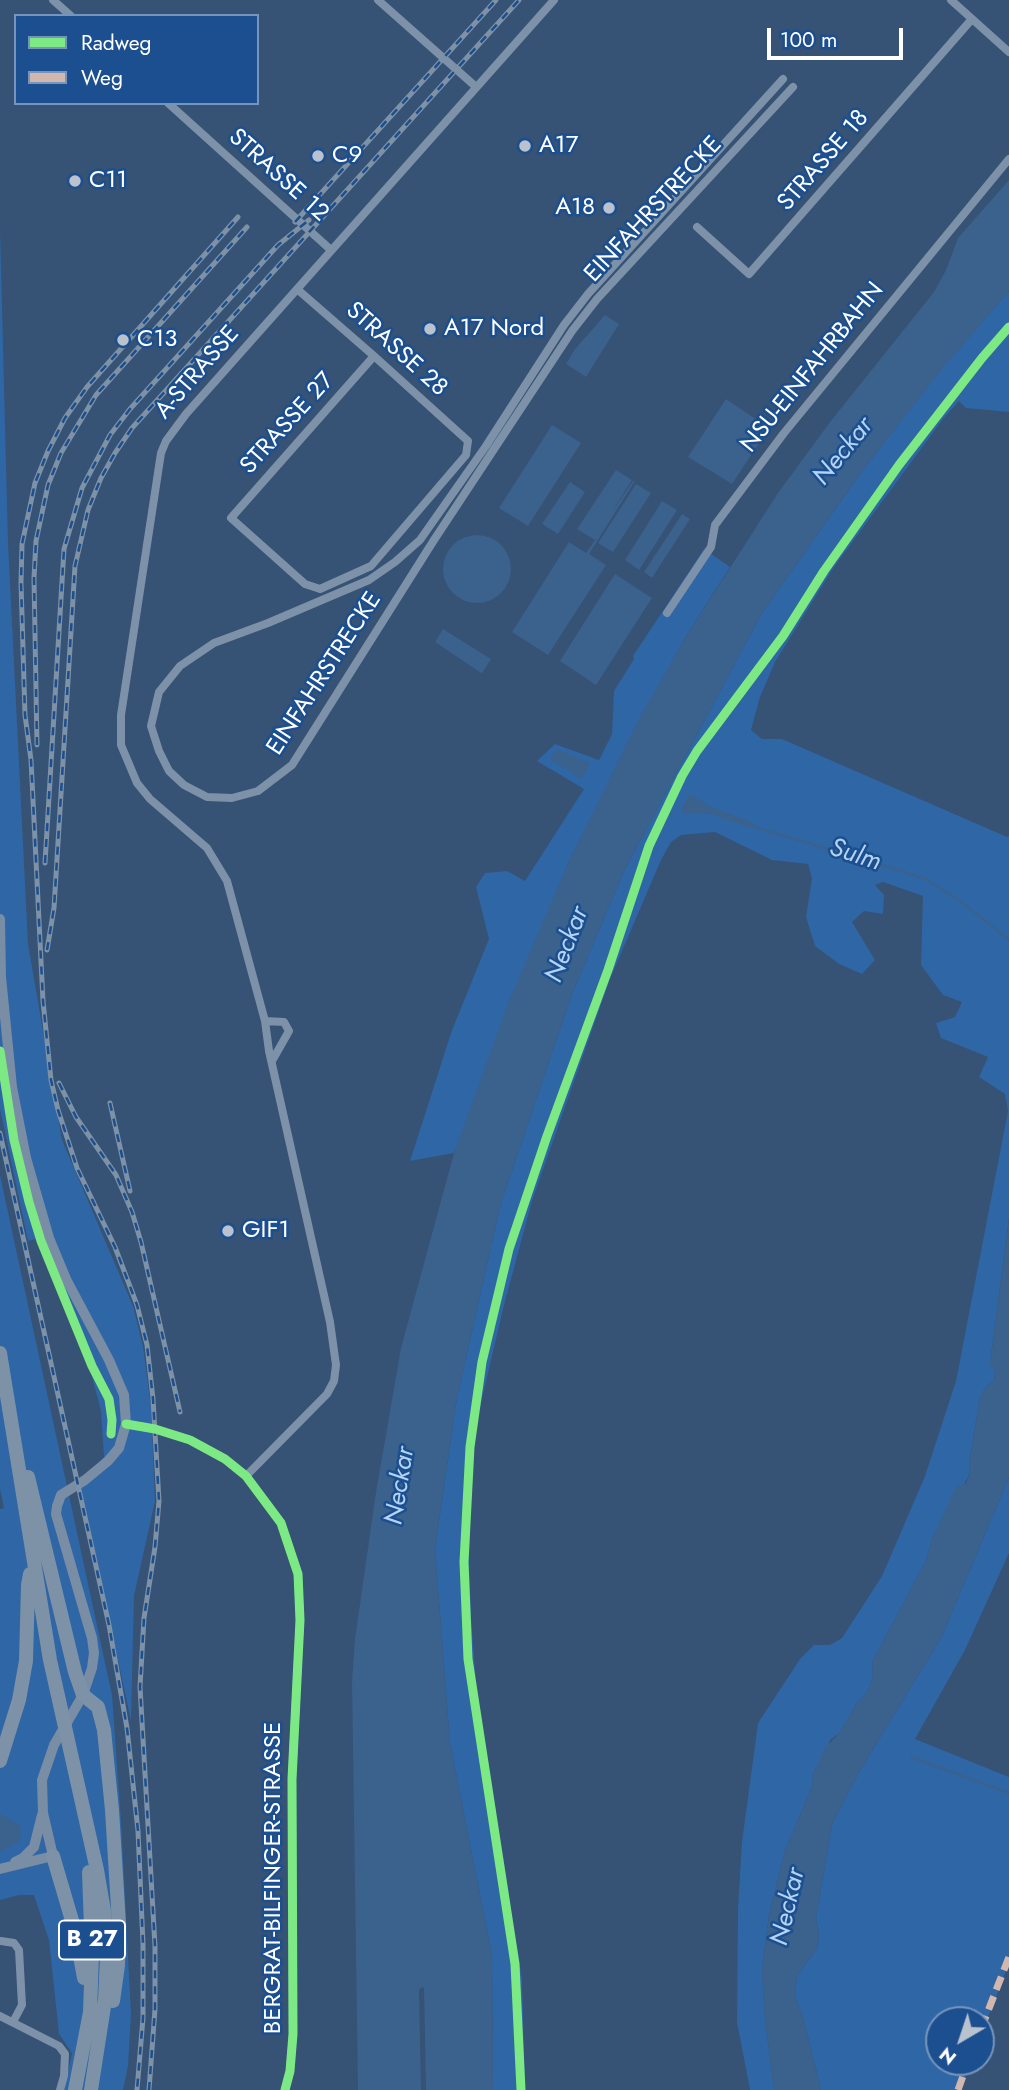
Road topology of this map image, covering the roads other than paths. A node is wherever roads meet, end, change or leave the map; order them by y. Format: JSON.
{"nodes":[{"id":1,"x":53,"y":0,"type":"edge"},
{"id":2,"x":378,"y":0,"type":"edge"},
{"id":3,"x":554,"y":0,"type":"edge"},
{"id":4,"x":951,"y":0,"type":"edge"},
{"id":5,"x":69,"y":14,"type":"edge"},
{"id":6,"x":972,"y":19,"type":"junction"},
{"id":7,"x":1009,"y":52,"type":"edge"},
{"id":8,"x":783,"y":79,"type":"dead end"},
{"id":9,"x":475,"y":86,"type":"junction"},
{"id":10,"x":793,"y":87,"type":"dead end"},
{"id":11,"x":170,"y":105,"type":"edge"},
{"id":12,"x":1009,"y":159,"type":"edge"},
{"id":13,"x":697,"y":227,"type":"dead end"},
{"id":14,"x":331,"y":250,"type":"junction"},
{"id":15,"x":297,"y":289,"type":"junction"},
{"id":16,"x":374,"y":356,"type":"junction"},
{"id":17,"x":320,"y":589,"type":"joint"},
{"id":18,"x":667,"y":613,"type":"dead end"},
{"id":19,"x":0,"y":919,"type":"edge"},
{"id":20,"x":265,"y":1021,"type":"junction"},
{"id":21,"x":272,"y":1061,"type":"junction"},
{"id":22,"x":0,"y":1353,"type":"edge"},
{"id":23,"x":10,"y":1421,"type":"junction"},
{"id":24,"x":126,"y":1424,"type":"junction"},
{"id":25,"x":246,"y":1476,"type":"junction"},
{"id":26,"x":33,"y":1563,"type":"junction"},
{"id":27,"x":83,"y":1695,"type":"junction"},
{"id":28,"x":0,"y":1761,"type":"edge"},
{"id":29,"x":43,"y":1813,"type":"junction"},
{"id":30,"x":90,"y":1843,"type":"junction"},
{"id":31,"x":53,"y":1856,"type":"junction"},
{"id":32,"x":0,"y":1868,"type":"edge"},
{"id":33,"x":1,"y":1941,"type":"edge"},
{"id":34,"x":0,"y":2016,"type":"edge"},
{"id":35,"x":13,"y":2022,"type":"junction"},
{"id":36,"x":84,"y":2036,"type":"junction"},
{"id":37,"x":60,"y":2090,"type":"edge"},
{"id":38,"x":75,"y":2090,"type":"edge"},
{"id":39,"x":91,"y":2090,"type":"edge"},
{"id":40,"x":285,"y":2090,"type":"edge"}],
"edges":[{"from":1,"to":5,"type":"street"},
{"from":2,"to":9,"type":"street"},
{"from":3,"to":9,"type":"street","name":"A-STRASSE"},
{"from":4,"to":6,"type":"street"},
{"from":6,"to":7,"type":"street"},
{"from":6,"to":13,"type":"street","name":"STRASSE 18"},
{"from":8,"to":10,"type":"street","name":"EINFAHRSTRECKE"},
{"from":9,"to":14,"type":"street","name":"A-STRASSE"},
{"from":11,"to":14,"type":"street","name":"STRASSE 12"},
{"from":12,"to":18,"type":"street","name":"NSU-EINFAHRBAHN"},
{"from":14,"to":15,"type":"street","name":"A-STRASSE"},
{"from":15,"to":16,"type":"street","name":"STRASSE 28"},
{"from":15,"to":20,"type":"street","name":"A-STRASSE"},
{"from":16,"to":17,"type":"street","name":"STRASSE 27"},
{"from":16,"to":17,"type":"street","name":"STRASSE 28"},
{"from":19,"to":24,"type":"main road"},
{"from":20,"to":21,"type":"street","name":"A-STRASSE"},
{"from":20,"to":21,"type":"street"},
{"from":21,"to":25,"type":"street","name":"A-STRASSE"},
{"from":22,"to":23,"type":"highway","number":"B 27"},
{"from":23,"to":26,"type":"highway","number":"B 27"},
{"from":23,"to":27,"type":"highway"},
{"from":24,"to":25,"type":"street","name":"BERGRAT-BILFINGER-STRASSE"},
{"from":24,"to":27,"type":"main road"},
{"from":25,"to":40,"type":"street","name":"BERGRAT-BILFINGER-STRASSE"},
{"from":26,"to":28,"type":"highway"},
{"from":26,"to":30,"type":"highway","number":"B 27"},
{"from":27,"to":29,"type":"main road"},
{"from":27,"to":39,"type":"highway"},
{"from":29,"to":31,"type":"main road"},
{"from":29,"to":32,"type":"main road"},
{"from":30,"to":36,"type":"highway","number":"B 27"},
{"from":30,"to":39,"type":"highway","number":"B 27"},
{"from":31,"to":32,"type":"main road"},
{"from":31,"to":36,"type":"highway"},
{"from":33,"to":35,"type":"street"},
{"from":34,"to":35,"type":"street"},
{"from":35,"to":37,"type":"street"},
{"from":36,"to":38,"type":"highway","number":"B 27"}]}
